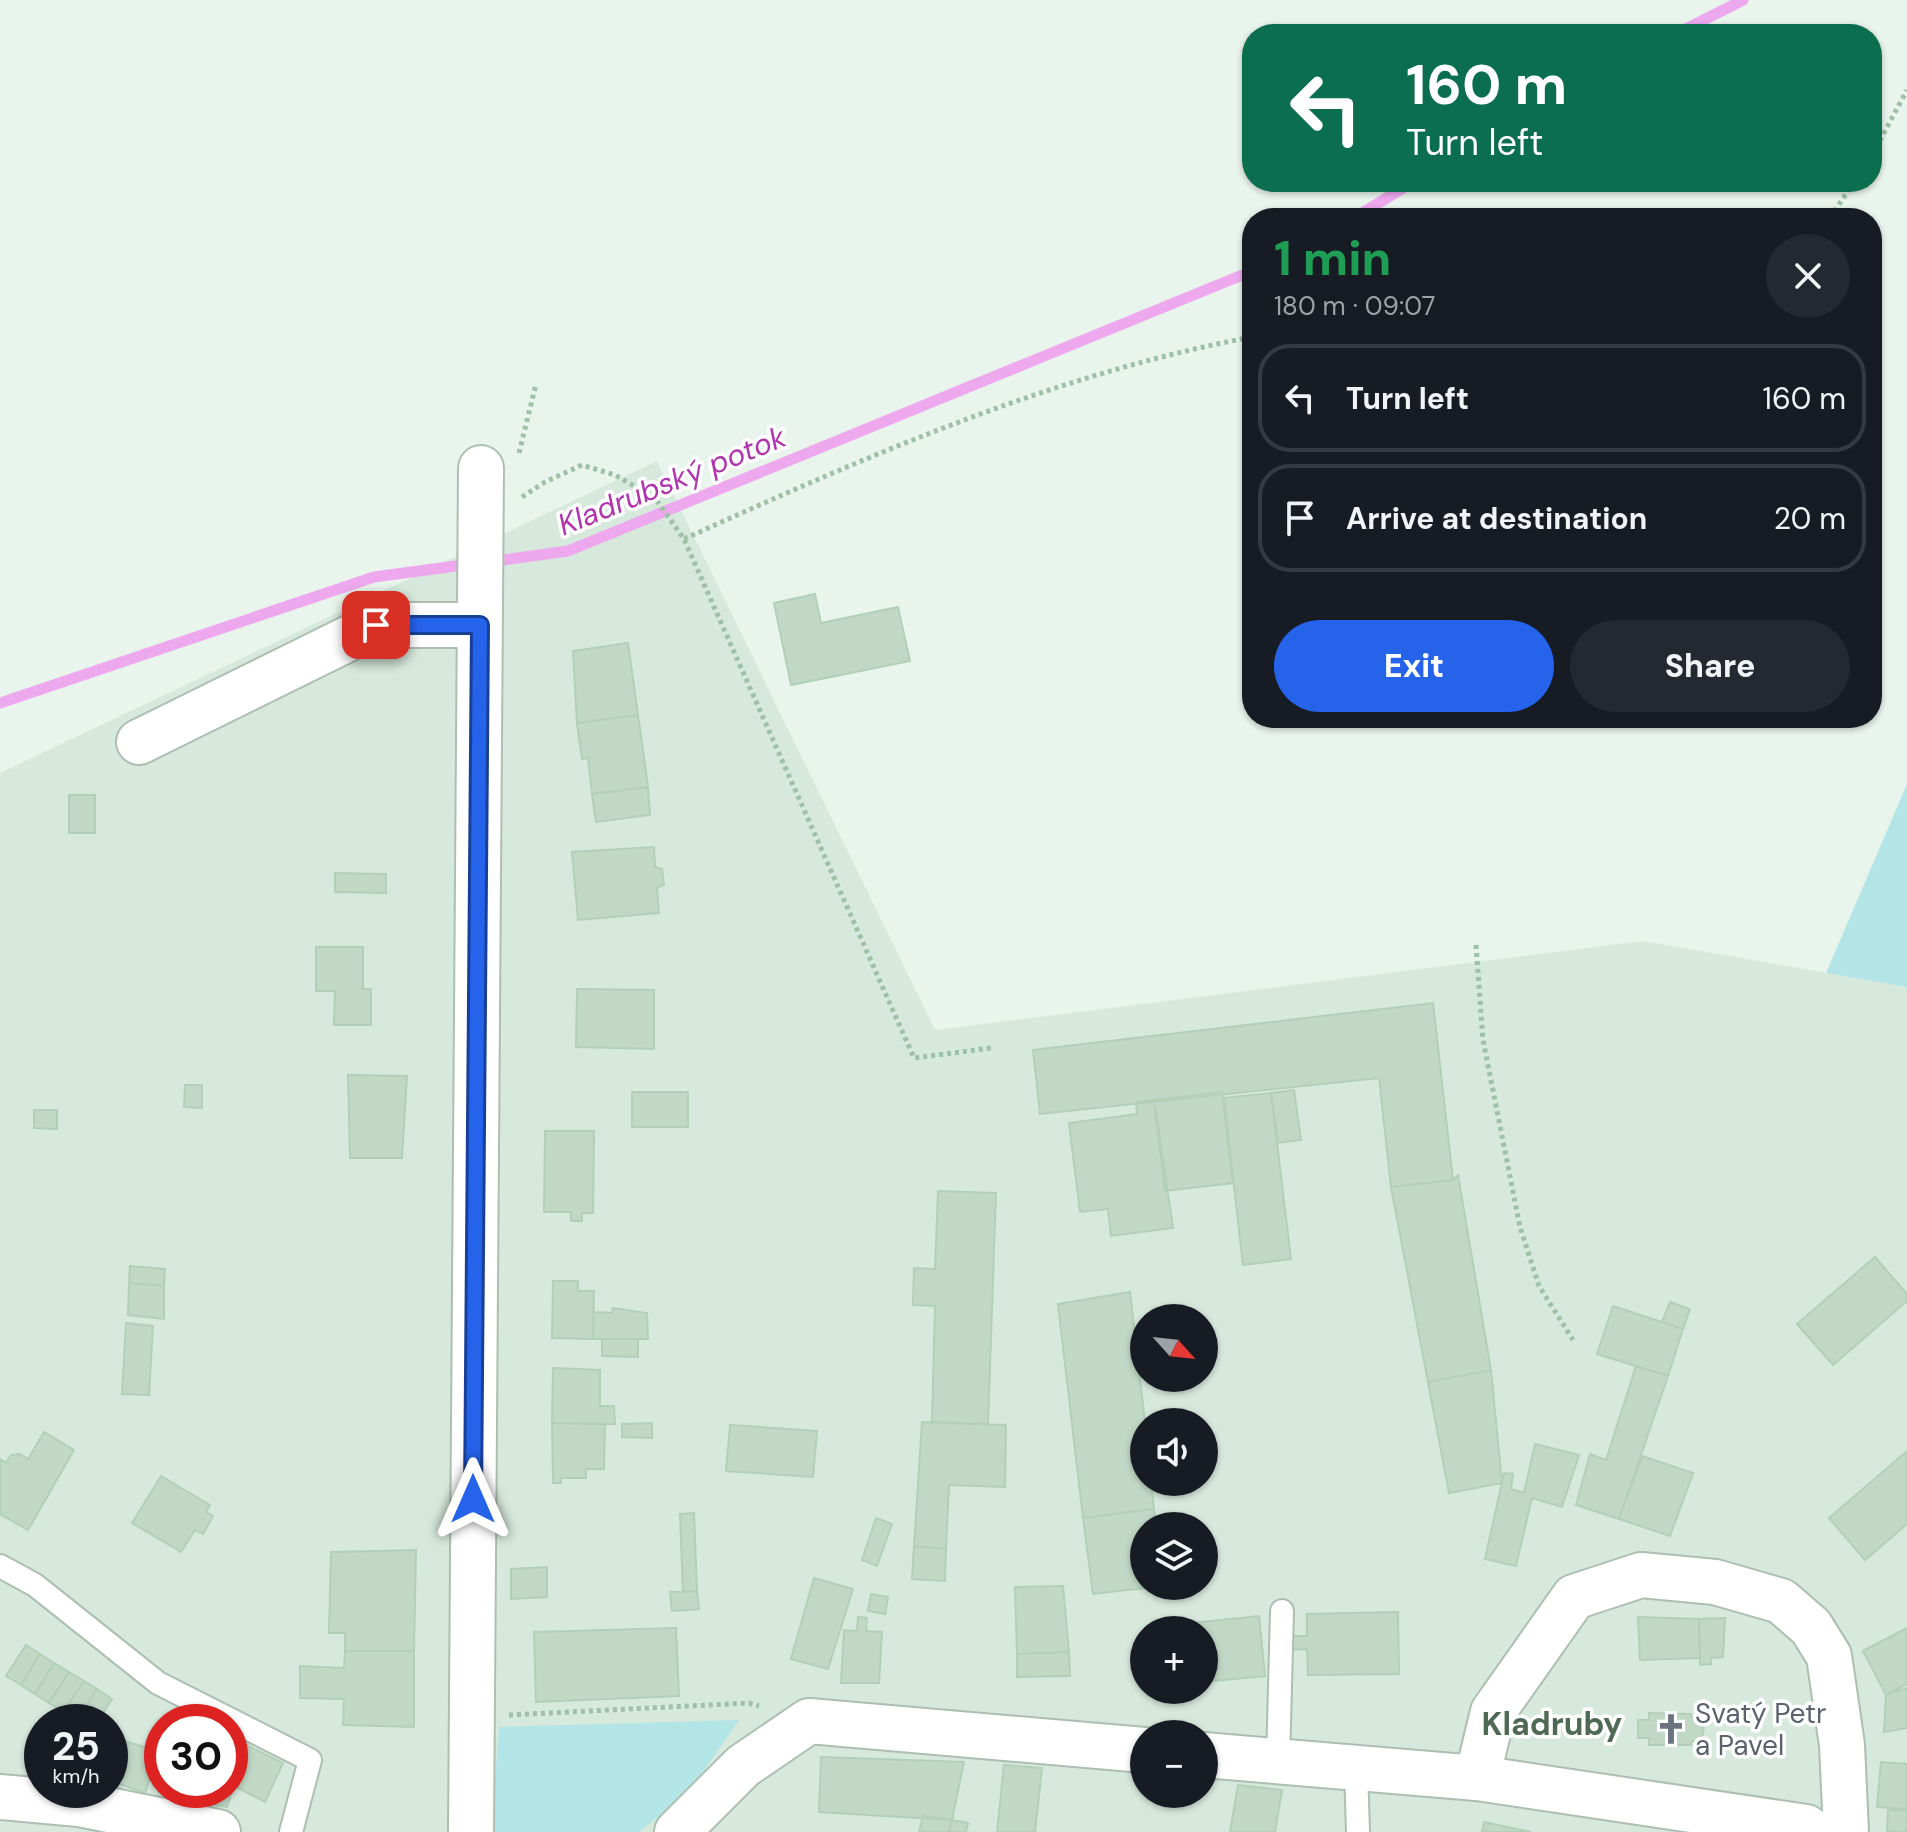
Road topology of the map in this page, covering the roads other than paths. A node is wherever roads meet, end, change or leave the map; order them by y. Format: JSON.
{"nodes":[{"id":1,"x":481,"y":468,"type":"dead end"},
{"id":2,"x":480,"y":625,"type":"junction"},
{"id":3,"x":139,"y":742,"type":"dead end"},
{"id":4,"x":0,"y":1566,"type":"edge"},
{"id":5,"x":1282,"y":1611,"type":"dead end"},
{"id":6,"x":1130,"y":1749,"type":"edge"},
{"id":7,"x":1218,"y":1756,"type":"edge"},
{"id":8,"x":1278,"y":1761,"type":"junction"},
{"id":9,"x":1356,"y":1768,"type":"junction"},
{"id":10,"x":1477,"y":1778,"type":"junction"},
{"id":11,"x":0,"y":1797,"type":"edge"},
{"id":12,"x":218,"y":1832,"type":"edge"},
{"id":13,"x":291,"y":1832,"type":"edge"},
{"id":14,"x":471,"y":1832,"type":"edge"},
{"id":15,"x":677,"y":1832,"type":"edge"},
{"id":16,"x":1358,"y":1832,"type":"edge"},
{"id":17,"x":1813,"y":1832,"type":"edge"},
{"id":18,"x":1846,"y":1832,"type":"edge"}],
"edges":[{"from":1,"to":2,"type":"street"},
{"from":2,"to":3,"type":"street"},
{"from":2,"to":14,"type":"street"},
{"from":4,"to":13,"type":"lane"},
{"from":5,"to":8,"type":"lane"},
{"from":6,"to":15,"type":"street"},
{"from":7,"to":8,"type":"street"},
{"from":8,"to":9,"type":"street"},
{"from":9,"to":10,"type":"street"},
{"from":9,"to":16,"type":"lane"},
{"from":10,"to":17,"type":"street"},
{"from":10,"to":18,"type":"street"},
{"from":11,"to":12,"type":"street"}]}
